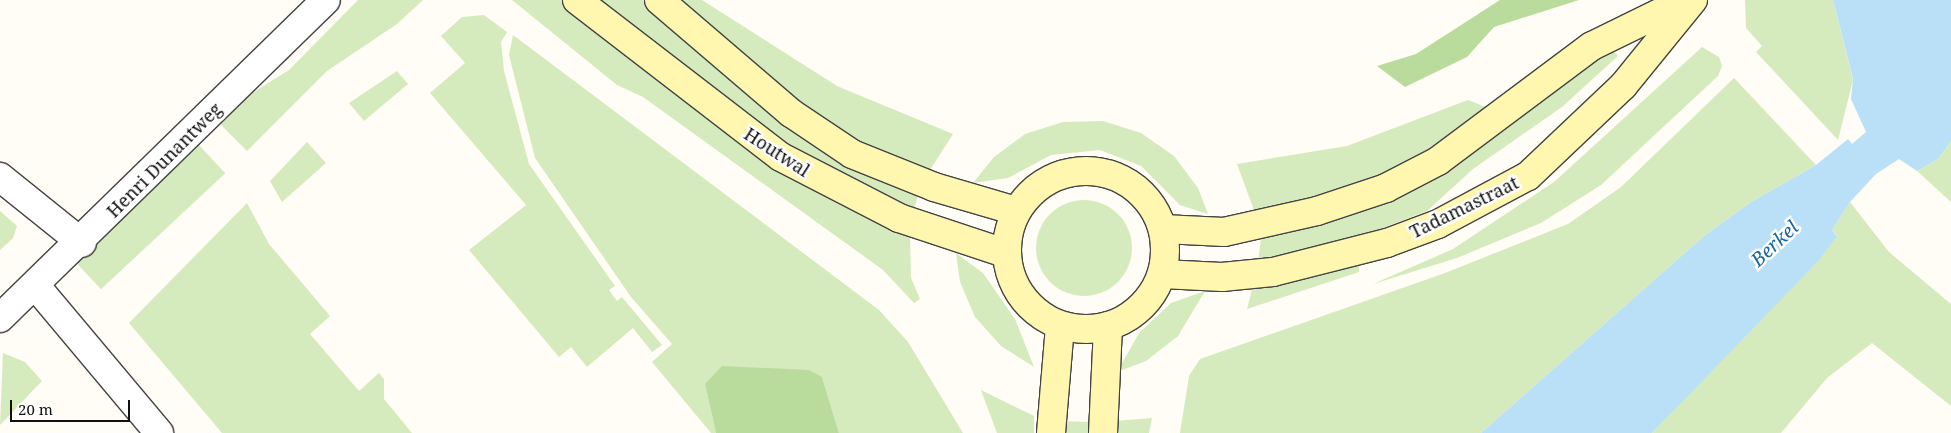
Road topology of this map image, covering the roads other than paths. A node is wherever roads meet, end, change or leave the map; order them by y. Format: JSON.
{"nodes":[{"id":1,"x":326,"y":0,"type":"edge"},
{"id":2,"x":577,"y":0,"type":"edge"},
{"id":3,"x":659,"y":0,"type":"edge"},
{"id":4,"x":1686,"y":0,"type":"edge"},
{"id":5,"x":1693,"y":0,"type":"edge"},
{"id":6,"x":0,"y":177,"type":"edge"},
{"id":7,"x":1016,"y":211,"type":"junction"},
{"id":8,"x":1163,"y":229,"type":"junction"},
{"id":9,"x":82,"y":243,"type":"junction"},
{"id":10,"x":1006,"y":253,"type":"junction"},
{"id":11,"x":1162,"y":274,"type":"junction"},
{"id":12,"x":35,"y":285,"type":"junction"},
{"id":13,"x":0,"y":318,"type":"edge"},
{"id":14,"x":1060,"y":325,"type":"junction"},
{"id":15,"x":1108,"y":326,"type":"junction"},
{"id":16,"x":159,"y":433,"type":"edge"},
{"id":17,"x":1050,"y":433,"type":"edge"},
{"id":18,"x":1103,"y":433,"type":"edge"}],
"edges":[{"from":1,"to":9,"type":"street","name":"Henri Dunantweg"},
{"from":2,"to":10,"type":"street","name":"Houtwal"},
{"from":3,"to":7,"type":"street"},
{"from":4,"to":8,"type":"street"},
{"from":5,"to":11,"type":"street","name":"Tadamastraat"},
{"from":6,"to":9,"type":"street"},
{"from":7,"to":8,"type":"street"},
{"from":7,"to":10,"type":"street"},
{"from":8,"to":11,"type":"street"},
{"from":9,"to":12,"type":"street","name":"Henri Dunantweg"},
{"from":10,"to":14,"type":"street"},
{"from":11,"to":15,"type":"street"},
{"from":12,"to":13,"type":"street","name":"Henri Dunantweg"},
{"from":12,"to":16,"type":"street"},
{"from":14,"to":15,"type":"street"},
{"from":14,"to":17,"type":"street"},
{"from":15,"to":18,"type":"street"}]}
